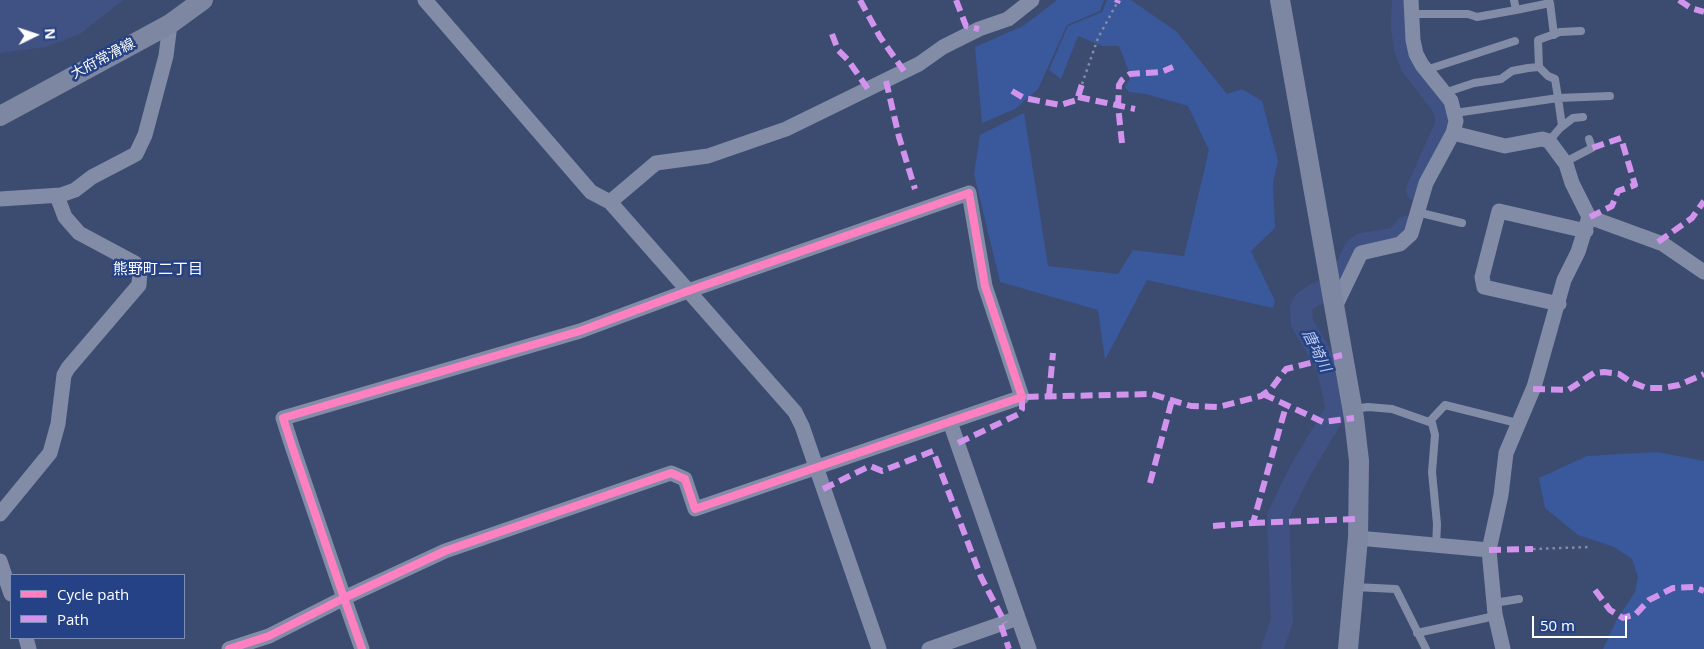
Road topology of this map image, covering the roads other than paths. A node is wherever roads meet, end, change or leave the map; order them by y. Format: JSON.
{"nodes":[{"id":1,"x":203,"y":0,"type":"edge"},
{"id":2,"x":425,"y":0,"type":"edge"},
{"id":3,"x":1032,"y":0,"type":"edge"},
{"id":4,"x":1280,"y":0,"type":"edge"},
{"id":5,"x":1514,"y":0,"type":"edge"},
{"id":6,"x":1411,"y":7,"type":"edge"},
{"id":7,"x":1516,"y":10,"type":"junction"},
{"id":8,"x":170,"y":24,"type":"junction"},
{"id":9,"x":1581,"y":31,"type":"dead end"},
{"id":10,"x":1554,"y":35,"type":"junction"},
{"id":11,"x":1515,"y":41,"type":"dead end"},
{"id":12,"x":1539,"y":67,"type":"junction"},
{"id":13,"x":1426,"y":70,"type":"junction"},
{"id":14,"x":1444,"y":93,"type":"junction"},
{"id":15,"x":1610,"y":96,"type":"dead end"},
{"id":16,"x":1558,"y":98,"type":"junction"},
{"id":17,"x":1455,"y":113,"type":"junction"},
{"id":18,"x":0,"y":116,"type":"edge"},
{"id":19,"x":1583,"y":117,"type":"dead end"},
{"id":20,"x":1562,"y":126,"type":"junction"},
{"id":21,"x":1453,"y":133,"type":"junction"},
{"id":22,"x":1589,"y":139,"type":"dead end"},
{"id":23,"x":1549,"y":141,"type":"junction"},
{"id":24,"x":1565,"y":162,"type":"junction"},
{"id":25,"x":57,"y":196,"type":"junction"},
{"id":26,"x":0,"y":199,"type":"edge"},
{"id":27,"x":610,"y":202,"type":"junction"},
{"id":28,"x":1418,"y":212,"type":"junction"},
{"id":29,"x":1462,"y":223,"type":"dead end"},
{"id":30,"x":1587,"y":224,"type":"junction"},
{"id":31,"x":1704,"y":272,"type":"edge"},
{"id":32,"x":688,"y":291,"type":"junction"},
{"id":33,"x":1559,"y":304,"type":"junction"},
{"id":34,"x":1334,"y":309,"type":"junction"},
{"id":35,"x":1352,"y":409,"type":"junction"},
{"id":36,"x":1430,"y":421,"type":"junction"},
{"id":37,"x":950,"y":422,"type":"junction"},
{"id":38,"x":1517,"y":423,"type":"junction"},
{"id":39,"x":816,"y":468,"type":"junction"},
{"id":40,"x":0,"y":514,"type":"edge"},
{"id":41,"x":1358,"y":538,"type":"junction"},
{"id":42,"x":1436,"y":547,"type":"junction"},
{"id":43,"x":1488,"y":550,"type":"junction"},
{"id":44,"x":0,"y":561,"type":"edge"},
{"id":45,"x":1354,"y":586,"type":"junction"},
{"id":46,"x":10,"y":591,"type":"edge"},
{"id":47,"x":344,"y":598,"type":"junction"},
{"id":48,"x":1519,"y":599,"type":"dead end"},
{"id":49,"x":1495,"y":609,"type":"junction"},
{"id":50,"x":1018,"y":618,"type":"junction"},
{"id":51,"x":1417,"y":633,"type":"junction"},
{"id":52,"x":230,"y":649,"type":"edge"},
{"id":53,"x":362,"y":649,"type":"edge"},
{"id":54,"x":879,"y":649,"type":"edge"},
{"id":55,"x":929,"y":649,"type":"edge"},
{"id":56,"x":1029,"y":649,"type":"edge"},
{"id":57,"x":1348,"y":649,"type":"edge"},
{"id":58,"x":1426,"y":649,"type":"edge"},
{"id":59,"x":1503,"y":649,"type":"edge"}],
"edges":[{"from":1,"to":8,"type":"street","name":"大府常滑線"},
{"from":2,"to":27,"type":"street"},
{"from":3,"to":27,"type":"street"},
{"from":4,"to":34,"type":"street"},
{"from":5,"to":7,"type":"lane"},
{"from":6,"to":7,"type":"lane"},
{"from":6,"to":13,"type":"street"},
{"from":7,"to":10,"type":"lane"},
{"from":8,"to":18,"type":"street","name":"大府常滑線"},
{"from":8,"to":25,"type":"street"},
{"from":9,"to":10,"type":"lane"},
{"from":10,"to":12,"type":"lane"},
{"from":11,"to":13,"type":"lane"},
{"from":12,"to":14,"type":"lane"},
{"from":12,"to":16,"type":"lane"},
{"from":13,"to":14,"type":"street"},
{"from":14,"to":17,"type":"street"},
{"from":15,"to":16,"type":"lane"},
{"from":16,"to":17,"type":"lane"},
{"from":16,"to":20,"type":"lane"},
{"from":17,"to":21,"type":"street"},
{"from":19,"to":20,"type":"lane"},
{"from":20,"to":23,"type":"lane"},
{"from":21,"to":23,"type":"street"},
{"from":21,"to":28,"type":"street"},
{"from":22,"to":24,"type":"lane"},
{"from":23,"to":24,"type":"street"},
{"from":24,"to":30,"type":"street"},
{"from":25,"to":26,"type":"street"},
{"from":25,"to":40,"type":"street"},
{"from":27,"to":32,"type":"street"},
{"from":28,"to":29,"type":"lane"},
{"from":28,"to":34,"type":"street"},
{"from":30,"to":31,"type":"street"},
{"from":30,"to":33,"type":"street"},
{"from":30,"to":33,"type":"street"},
{"from":32,"to":37,"type":"street"},
{"from":32,"to":39,"type":"street"},
{"from":32,"to":47,"type":"street"},
{"from":33,"to":38,"type":"street"},
{"from":34,"to":35,"type":"street"},
{"from":35,"to":36,"type":"lane"},
{"from":35,"to":41,"type":"street"},
{"from":36,"to":38,"type":"lane"},
{"from":36,"to":42,"type":"lane"},
{"from":37,"to":39,"type":"street"},
{"from":37,"to":50,"type":"street"},
{"from":38,"to":43,"type":"street"},
{"from":39,"to":47,"type":"street"},
{"from":39,"to":54,"type":"street"},
{"from":41,"to":42,"type":"street"},
{"from":41,"to":45,"type":"street"},
{"from":42,"to":43,"type":"street"},
{"from":43,"to":49,"type":"street"},
{"from":44,"to":46,"type":"street"},
{"from":45,"to":51,"type":"lane"},
{"from":45,"to":57,"type":"street"},
{"from":47,"to":52,"type":"street"},
{"from":47,"to":53,"type":"street"},
{"from":48,"to":49,"type":"lane"},
{"from":49,"to":51,"type":"lane"},
{"from":49,"to":59,"type":"street"},
{"from":50,"to":55,"type":"street"},
{"from":50,"to":56,"type":"street"},
{"from":51,"to":58,"type":"lane"}]}
